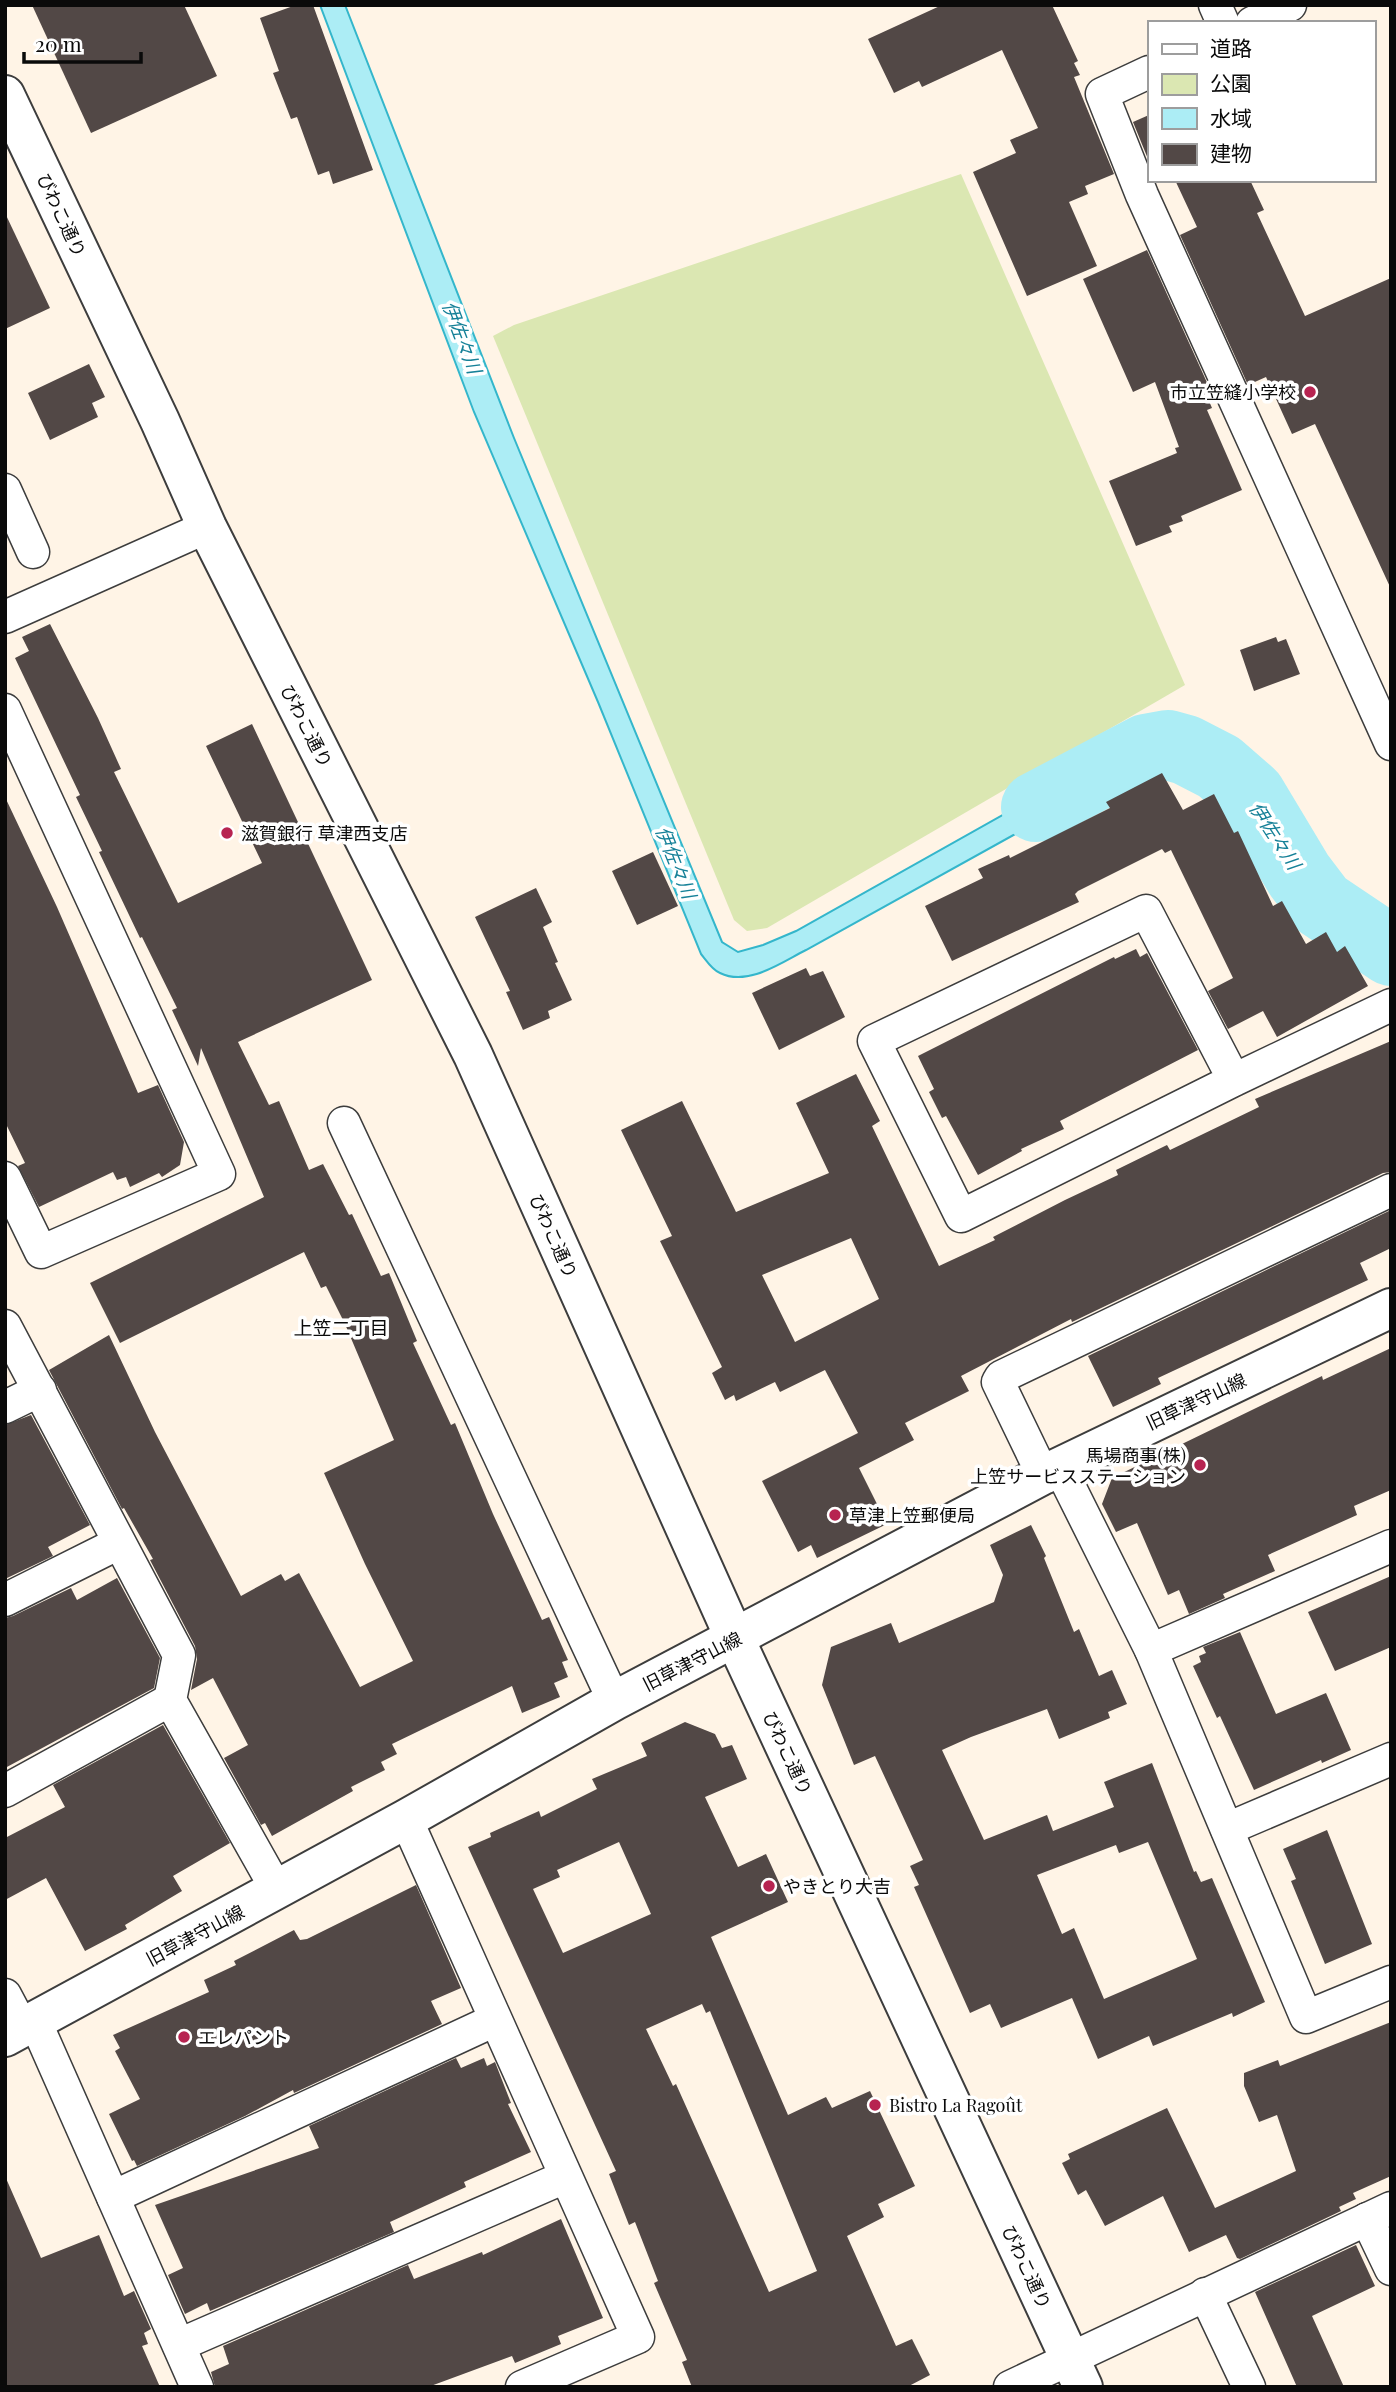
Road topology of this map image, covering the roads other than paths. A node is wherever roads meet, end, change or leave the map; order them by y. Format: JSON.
{"nodes":[{"id":1,"x":1215,"y":5,"type":"edge"},
{"id":2,"x":1290,"y":5,"type":"edge"},
{"id":3,"x":1222,"y":21,"type":"edge"},
{"id":4,"x":1256,"y":21,"type":"edge"},
{"id":5,"x":1148,"y":72,"type":"edge"},
{"id":6,"x":5,"y":95,"type":"edge"},
{"id":7,"x":5,"y":490,"type":"edge"},
{"id":8,"x":207,"y":527,"type":"junction"},
{"id":9,"x":33,"y":552,"type":"dead end"},
{"id":10,"x":5,"y":617,"type":"edge"},
{"id":11,"x":5,"y":710,"type":"edge"},
{"id":12,"x":1391,"y":744,"type":"edge"},
{"id":13,"x":1391,"y":1005,"type":"edge"},
{"id":14,"x":1234,"y":1080,"type":"junction"},
{"id":15,"x":344,"y":1123,"type":"dead end"},
{"id":16,"x":5,"y":1178,"type":"edge"},
{"id":17,"x":1391,"y":1190,"type":"edge"},
{"id":18,"x":1391,"y":1308,"type":"edge"},
{"id":19,"x":5,"y":1326,"type":"edge"},
{"id":20,"x":40,"y":1390,"type":"junction"},
{"id":21,"x":5,"y":1407,"type":"edge"},
{"id":22,"x":1051,"y":1471,"type":"junction"},
{"id":23,"x":119,"y":1543,"type":"junction"},
{"id":24,"x":1391,"y":1546,"type":"edge"},
{"id":25,"x":5,"y":1600,"type":"edge"},
{"id":26,"x":735,"y":1639,"type":"junction"},
{"id":27,"x":1151,"y":1650,"type":"junction"},
{"id":28,"x":170,"y":1700,"type":"junction"},
{"id":29,"x":614,"y":1700,"type":"junction"},
{"id":30,"x":1391,"y":1759,"type":"edge"},
{"id":31,"x":5,"y":1791,"type":"edge"},
{"id":32,"x":406,"y":1819,"type":"junction"},
{"id":33,"x":1227,"y":1829,"type":"junction"},
{"id":34,"x":277,"y":1890,"type":"junction"},
{"id":35,"x":1391,"y":1982,"type":"edge"},
{"id":36,"x":17,"y":2020,"type":"edge"},
{"id":37,"x":495,"y":2020,"type":"junction"},
{"id":38,"x":565,"y":2177,"type":"junction"},
{"id":39,"x":113,"y":2197,"type":"junction"},
{"id":40,"x":1379,"y":2213,"type":"edge"},
{"id":41,"x":1391,"y":2269,"type":"edge"},
{"id":42,"x":1205,"y":2294,"type":"junction"},
{"id":43,"x":179,"y":2346,"type":"junction"},
{"id":44,"x":1076,"y":2372,"type":"edge"},
{"id":45,"x":197,"y":2387,"type":"edge"},
{"id":46,"x":522,"y":2387,"type":"edge"},
{"id":47,"x":1010,"y":2387,"type":"edge"},
{"id":48,"x":1249,"y":2387,"type":"edge"}],
"edges":[{"from":1,"to":3,"type":"street"},
{"from":2,"to":4,"type":"street"},
{"from":5,"to":12,"type":"street"},
{"from":6,"to":8,"type":"street","name":"びわこ通り"},
{"from":7,"to":9,"type":"street"},
{"from":8,"to":10,"type":"street"},
{"from":8,"to":26,"type":"street","name":"びわこ通り"},
{"from":11,"to":16,"type":"street"},
{"from":13,"to":14,"type":"street"},
{"from":14,"to":14,"type":"street"},
{"from":15,"to":29,"type":"street"},
{"from":17,"to":22,"type":"street"},
{"from":18,"to":22,"type":"street","name":"旧草津守山線"},
{"from":19,"to":20,"type":"street"},
{"from":20,"to":21,"type":"street"},
{"from":20,"to":23,"type":"street"},
{"from":22,"to":26,"type":"street","name":"旧草津守山線"},
{"from":22,"to":27,"type":"street"},
{"from":23,"to":25,"type":"street"},
{"from":23,"to":28,"type":"street"},
{"from":24,"to":27,"type":"street"},
{"from":26,"to":29,"type":"street","name":"旧草津守山線"},
{"from":26,"to":44,"type":"street","name":"びわこ通り"},
{"from":27,"to":33,"type":"street"},
{"from":28,"to":31,"type":"street"},
{"from":28,"to":34,"type":"street"},
{"from":29,"to":32,"type":"street","name":"旧草津守山線"},
{"from":30,"to":33,"type":"street"},
{"from":32,"to":34,"type":"street","name":"旧草津守山線"},
{"from":32,"to":37,"type":"street"},
{"from":33,"to":35,"type":"street"},
{"from":34,"to":36,"type":"street","name":"旧草津守山線"},
{"from":36,"to":39,"type":"street"},
{"from":37,"to":38,"type":"street"},
{"from":37,"to":39,"type":"street"},
{"from":38,"to":43,"type":"street"},
{"from":38,"to":46,"type":"street"},
{"from":39,"to":43,"type":"street"},
{"from":40,"to":41,"type":"street"},
{"from":40,"to":42,"type":"street"},
{"from":42,"to":44,"type":"street"},
{"from":42,"to":48,"type":"street"},
{"from":43,"to":45,"type":"street"},
{"from":44,"to":47,"type":"street"}]}
